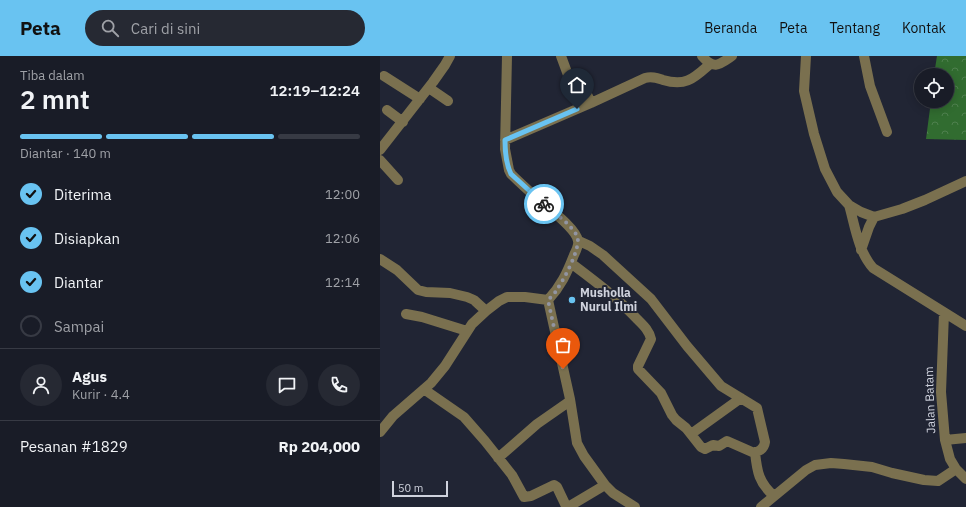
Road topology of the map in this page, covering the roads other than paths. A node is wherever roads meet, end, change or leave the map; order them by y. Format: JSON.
{"nodes":[{"id":1,"x":450,"y":56,"type":"edge"},
{"id":2,"x":507,"y":56,"type":"edge"},
{"id":3,"x":702,"y":56,"type":"edge"},
{"id":4,"x":732,"y":56,"type":"edge"},
{"id":5,"x":806,"y":56,"type":"edge"},
{"id":6,"x":864,"y":56,"type":"edge"},
{"id":7,"x":563,"y":57,"type":"edge"},
{"id":8,"x":710,"y":64,"type":"junction"},
{"id":9,"x":384,"y":76,"type":"dead end"},
{"id":10,"x":429,"y":88,"type":"junction"},
{"id":11,"x":420,"y":99,"type":"junction"},
{"id":12,"x":448,"y":101,"type":"dead end"},
{"id":13,"x":591,"y":103,"type":"junction"},
{"id":14,"x":387,"y":110,"type":"dead end"},
{"id":15,"x":403,"y":122,"type":"junction"},
{"id":16,"x":887,"y":132,"type":"dead end"},
{"id":17,"x":505,"y":140,"type":"junction"},
{"id":18,"x":380,"y":150,"type":"edge"},
{"id":19,"x":380,"y":160,"type":"edge"},
{"id":20,"x":398,"y":180,"type":"dead end"},
{"id":21,"x":966,"y":181,"type":"edge"},
{"id":22,"x":849,"y":205,"type":"junction"},
{"id":23,"x":874,"y":217,"type":"junction"},
{"id":24,"x":584,"y":243,"type":"junction"},
{"id":25,"x":861,"y":250,"type":"junction"},
{"id":26,"x":380,"y":259,"type":"edge"},
{"id":27,"x":574,"y":265,"type":"junction"},
{"id":28,"x":548,"y":300,"type":"junction"},
{"id":29,"x":486,"y":311,"type":"junction"},
{"id":30,"x":944,"y":313,"type":"junction"},
{"id":31,"x":406,"y":314,"type":"dead end"},
{"id":32,"x":966,"y":326,"type":"edge"},
{"id":33,"x":467,"y":331,"type":"junction"},
{"id":34,"x":425,"y":390,"type":"junction"},
{"id":35,"x":741,"y":398,"type":"junction"},
{"id":36,"x":570,"y":401,"type":"junction"},
{"id":37,"x":382,"y":427,"type":"edge"},
{"id":38,"x":691,"y":434,"type":"junction"},
{"id":39,"x":966,"y":438,"type":"edge"},
{"id":40,"x":944,"y":440,"type":"junction"},
{"id":41,"x":755,"y":452,"type":"junction"},
{"id":42,"x":498,"y":458,"type":"junction"},
{"id":43,"x":956,"y":469,"type":"junction"},
{"id":44,"x":966,"y":479,"type":"edge"},
{"id":45,"x":605,"y":485,"type":"junction"},
{"id":46,"x":774,"y":496,"type":"junction"},
{"id":47,"x":632,"y":506,"type":"edge"},
{"id":48,"x":761,"y":507,"type":"edge"}],
"edges":[{"from":1,"to":10,"type":"street"},
{"from":2,"to":17,"type":"street"},
{"from":3,"to":8,"type":"street"},
{"from":4,"to":8,"type":"street"},
{"from":5,"to":22,"type":"street"},
{"from":6,"to":16,"type":"street"},
{"from":7,"to":13,"type":"street"},
{"from":8,"to":13,"type":"street"},
{"from":9,"to":11,"type":"street"},
{"from":10,"to":11,"type":"street"},
{"from":10,"to":12,"type":"street"},
{"from":11,"to":15,"type":"street"},
{"from":13,"to":17,"type":"street"},
{"from":14,"to":15,"type":"street"},
{"from":15,"to":18,"type":"street"},
{"from":17,"to":24,"type":"street"},
{"from":19,"to":20,"type":"street"},
{"from":21,"to":23,"type":"street"},
{"from":22,"to":23,"type":"street"},
{"from":22,"to":25,"type":"street"},
{"from":23,"to":25,"type":"street"},
{"from":24,"to":27,"type":"street"},
{"from":24,"to":35,"type":"street"},
{"from":25,"to":30,"type":"street"},
{"from":26,"to":29,"type":"street"},
{"from":27,"to":28,"type":"street"},
{"from":27,"to":38,"type":"street"},
{"from":28,"to":29,"type":"street"},
{"from":28,"to":36,"type":"street"},
{"from":29,"to":33,"type":"street"},
{"from":30,"to":32,"type":"street"},
{"from":30,"to":40,"type":"street","name":"Jalan Batam"},
{"from":31,"to":33,"type":"street"},
{"from":33,"to":34,"type":"street"},
{"from":34,"to":37,"type":"street"},
{"from":34,"to":42,"type":"street"},
{"from":35,"to":38,"type":"street"},
{"from":35,"to":41,"type":"street"},
{"from":36,"to":42,"type":"street"},
{"from":36,"to":45,"type":"street"},
{"from":38,"to":41,"type":"street"},
{"from":39,"to":40,"type":"street"},
{"from":40,"to":43,"type":"street","name":"Jalan Batam"},
{"from":41,"to":46,"type":"street"},
{"from":42,"to":45,"type":"street"},
{"from":43,"to":44,"type":"street","name":"Jalan Batam"},
{"from":43,"to":46,"type":"street"},
{"from":45,"to":47,"type":"street"},
{"from":46,"to":48,"type":"street"}]}
